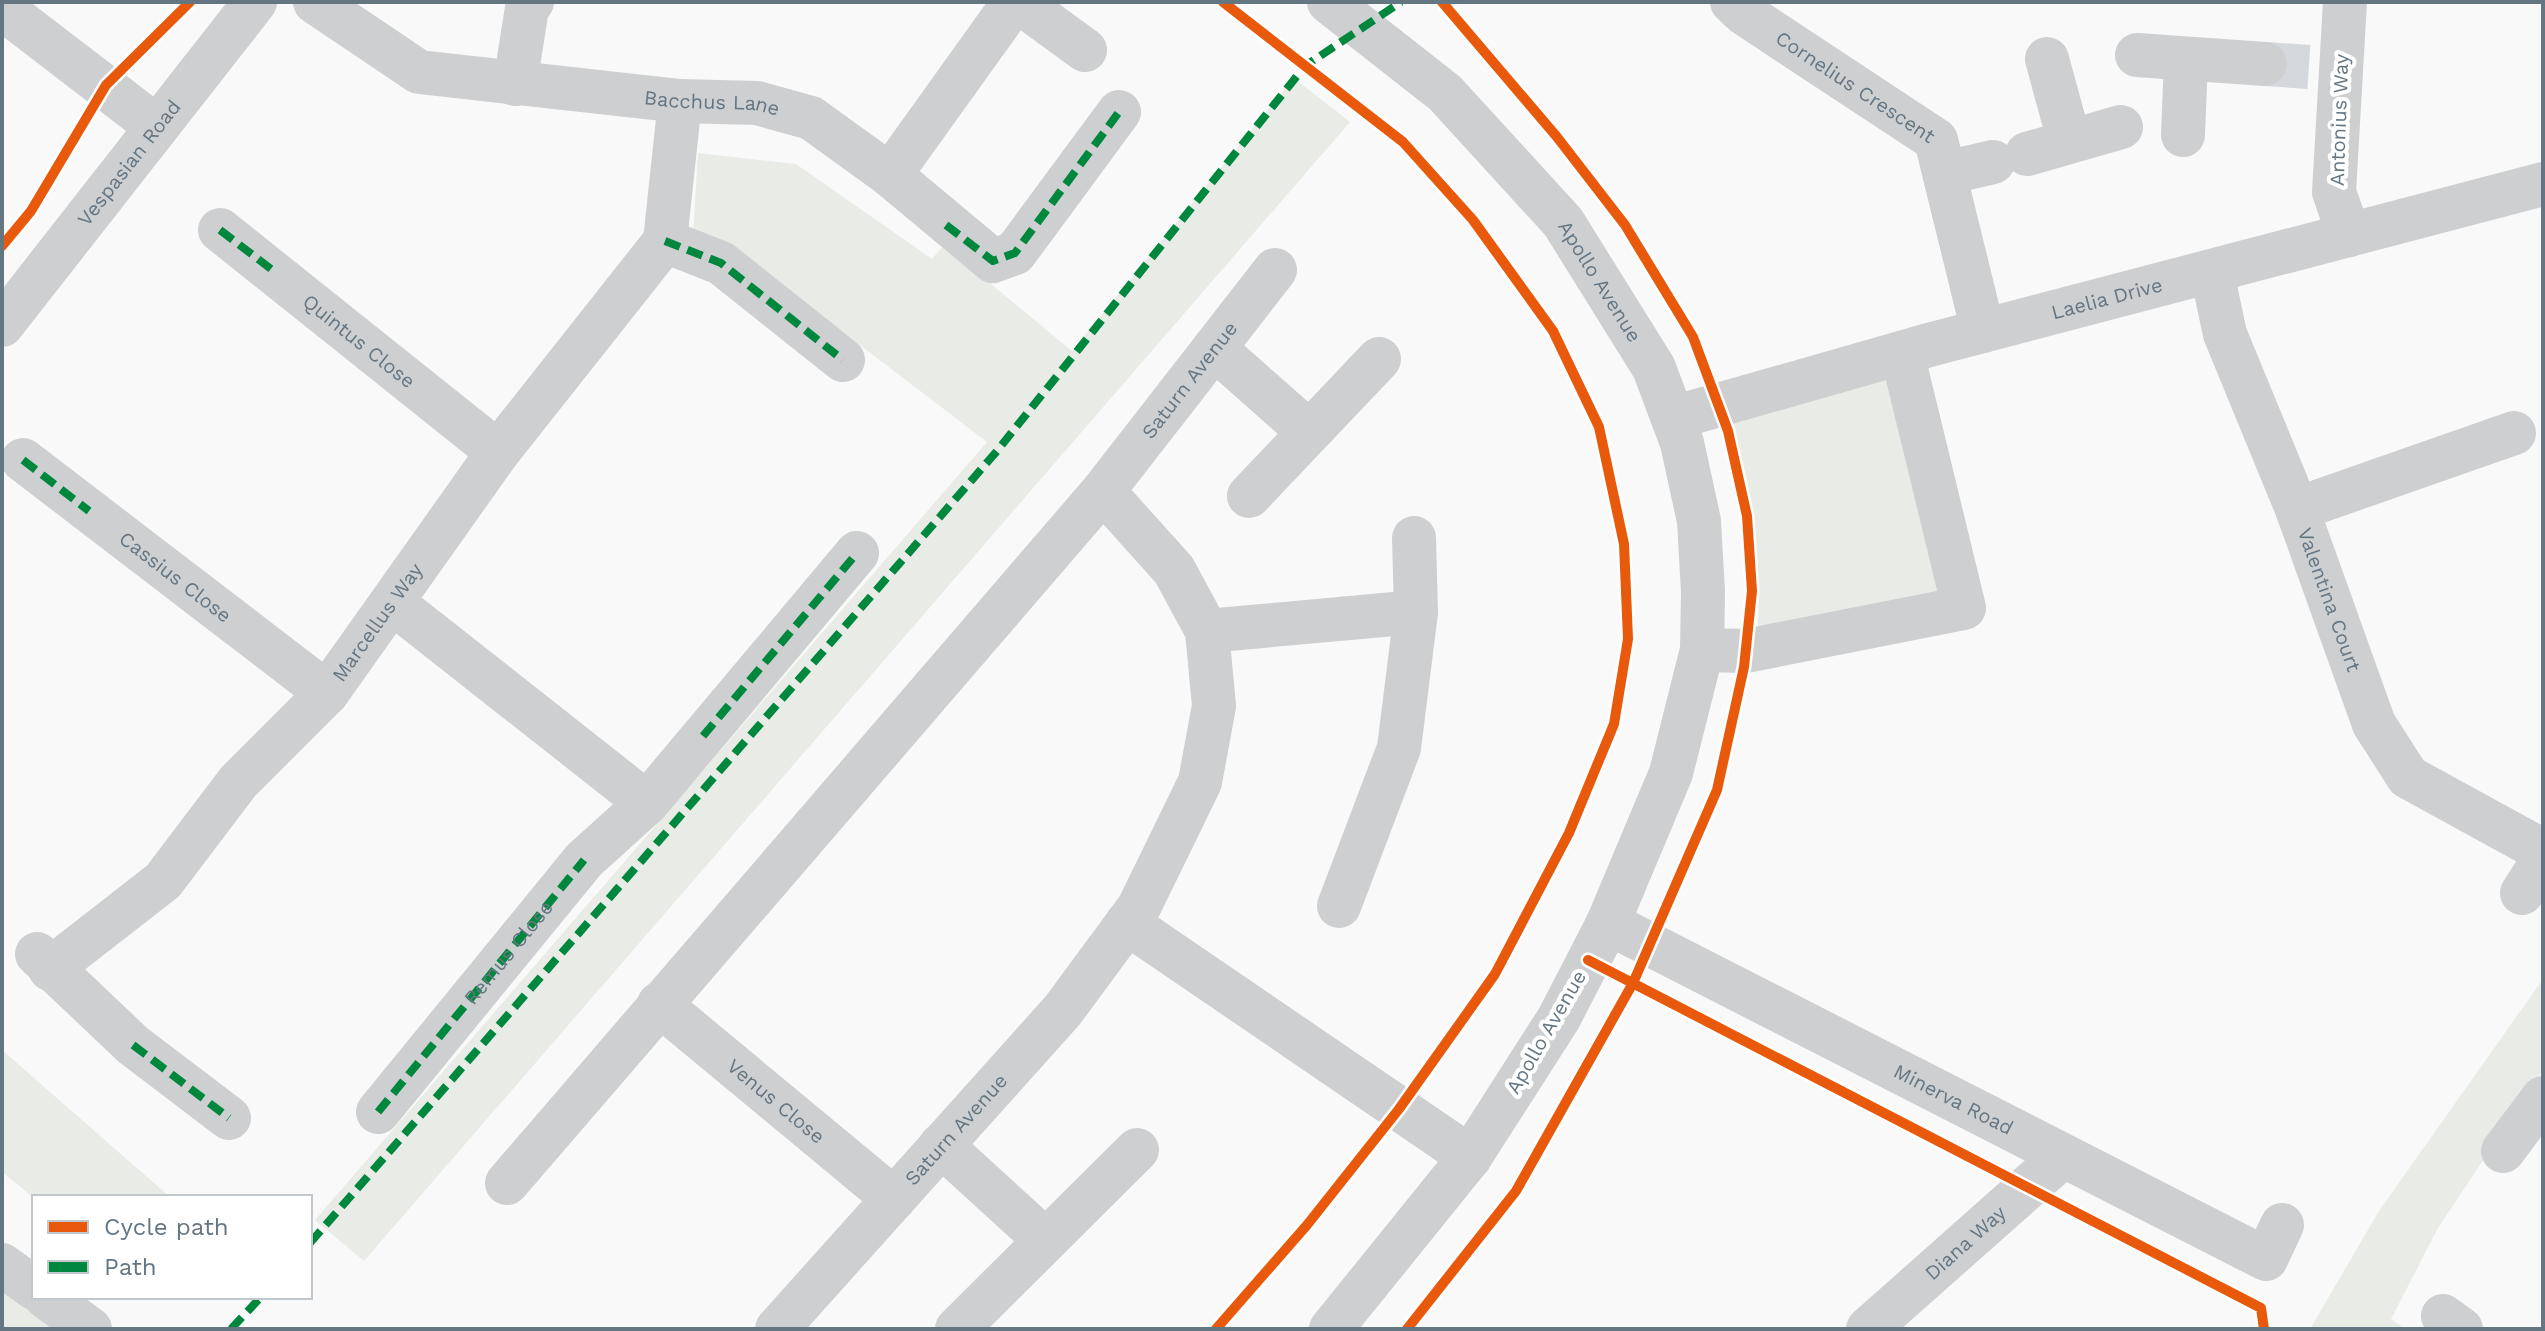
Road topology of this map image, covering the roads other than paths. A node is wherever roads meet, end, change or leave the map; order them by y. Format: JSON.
{"nodes":[{"id":1,"x":255,"y":2,"type":"edge"},
{"id":2,"x":315,"y":2,"type":"edge"},
{"id":3,"x":532,"y":2,"type":"edge"},
{"id":4,"x":1017,"y":2,"type":"edge"},
{"id":5,"x":1329,"y":2,"type":"edge"},
{"id":6,"x":1732,"y":2,"type":"edge"},
{"id":7,"x":2345,"y":2,"type":"edge"},
{"id":8,"x":8,"y":7,"type":"edge"},
{"id":9,"x":1085,"y":50,"type":"dead end"},
{"id":10,"x":2137,"y":55,"type":"dead end"},
{"id":11,"x":2047,"y":59,"type":"dead end"},
{"id":12,"x":2186,"y":60,"type":"junction"},
{"id":13,"x":2265,"y":64,"type":"tunnel mouth"},
{"id":14,"x":515,"y":84,"type":"junction"},
{"id":15,"x":680,"y":101,"type":"junction"},
{"id":16,"x":1119,"y":112,"type":"dead end"},
{"id":17,"x":157,"y":127,"type":"junction"},
{"id":18,"x":2121,"y":127,"type":"dead end"},
{"id":19,"x":2183,"y":135,"type":"dead end"},
{"id":20,"x":2069,"y":140,"type":"junction"},
{"id":21,"x":1946,"y":173,"type":"junction"},
{"id":22,"x":890,"y":175,"type":"junction"},
{"id":23,"x":2543,"y":184,"type":"edge"},
{"id":24,"x":220,"y":230,"type":"dead end"},
{"id":25,"x":2349,"y":235,"type":"junction"},
{"id":26,"x":665,"y":241,"type":"junction"},
{"id":27,"x":1275,"y":270,"type":"dead end"},
{"id":28,"x":2212,"y":273,"type":"junction"},
{"id":29,"x":2,"y":325,"type":"edge"},
{"id":30,"x":1983,"y":331,"type":"junction"},
{"id":31,"x":1214,"y":348,"type":"junction"},
{"id":32,"x":1902,"y":353,"type":"junction"},
{"id":33,"x":1379,"y":359,"type":"dead end"},
{"id":34,"x":843,"y":360,"type":"dead end"},
{"id":35,"x":1673,"y":418,"type":"junction"},
{"id":36,"x":1309,"y":432,"type":"junction"},
{"id":37,"x":2514,"y":433,"type":"dead end"},
{"id":38,"x":498,"y":452,"type":"junction"},
{"id":39,"x":23,"y":460,"type":"dead end"},
{"id":40,"x":1103,"y":491,"type":"junction"},
{"id":41,"x":1249,"y":496,"type":"dead end"},
{"id":42,"x":2297,"y":509,"type":"junction"},
{"id":43,"x":1414,"y":538,"type":"dead end"},
{"id":44,"x":857,"y":553,"type":"dead end"},
{"id":45,"x":393,"y":603,"type":"junction"},
{"id":46,"x":1416,"y":612,"type":"junction"},
{"id":47,"x":1207,"y":631,"type":"junction"},
{"id":48,"x":1702,"y":650,"type":"junction"},
{"id":49,"x":327,"y":693,"type":"junction"},
{"id":50,"x":647,"y":803,"type":"junction"},
{"id":51,"x":2543,"y":851,"type":"edge"},
{"id":52,"x":1339,"y":906,"type":"dead end"},
{"id":53,"x":1127,"y":923,"type":"junction"},
{"id":54,"x":1608,"y":923,"type":"junction"},
{"id":55,"x":659,"y":1004,"type":"junction"},
{"id":56,"x":2543,"y":1098,"type":"edge"},
{"id":57,"x":378,"y":1112,"type":"dead end"},
{"id":58,"x":229,"y":1118,"type":"dead end"},
{"id":59,"x":941,"y":1145,"type":"junction"},
{"id":60,"x":1137,"y":1150,"type":"dead end"},
{"id":61,"x":2503,"y":1151,"type":"dead end"},
{"id":62,"x":2063,"y":1156,"type":"junction"},
{"id":63,"x":1470,"y":1157,"type":"junction"},
{"id":64,"x":507,"y":1183,"type":"dead end"},
{"id":65,"x":894,"y":1199,"type":"junction"},
{"id":66,"x":2282,"y":1225,"type":"dead end"},
{"id":67,"x":1044,"y":1239,"type":"junction"},
{"id":68,"x":2,"y":1265,"type":"edge"},
{"id":69,"x":32,"y":1287,"type":"edge"},
{"id":70,"x":49,"y":1299,"type":"edge"},
{"id":71,"x":794,"y":1323,"type":"edge"},
{"id":72,"x":90,"y":1329,"type":"edge"},
{"id":73,"x":957,"y":1329,"type":"edge"},
{"id":74,"x":1331,"y":1329,"type":"edge"},
{"id":75,"x":1868,"y":1329,"type":"edge"}],
"edges":[{"from":1,"to":17,"type":"street","name":"Vespasian Road"},
{"from":2,"to":14,"type":"street","name":"Bacchus Lane"},
{"from":3,"to":14,"type":"street"},
{"from":4,"to":9,"type":"street"},
{"from":4,"to":22,"type":"street"},
{"from":5,"to":35,"type":"street","name":"Apollo Avenue"},
{"from":6,"to":21,"type":"street","name":"Cornelius Crescent"},
{"from":7,"to":25,"type":"street","name":"Antonius Way"},
{"from":8,"to":17,"type":"street"},
{"from":10,"to":12,"type":"street"},
{"from":11,"to":20,"type":"street"},
{"from":12,"to":13,"type":"street"},
{"from":12,"to":19,"type":"street"},
{"from":14,"to":15,"type":"street","name":"Bacchus Lane"},
{"from":15,"to":22,"type":"street","name":"Bacchus Lane"},
{"from":15,"to":26,"type":"street"},
{"from":16,"to":22,"type":"street","name":"Bacchus Lane"},
{"from":17,"to":29,"type":"street","name":"Vespasian Road"},
{"from":18,"to":20,"type":"street"},
{"from":20,"to":21,"type":"street"},
{"from":21,"to":30,"type":"street","name":"Cornelius Crescent"},
{"from":23,"to":25,"type":"street","name":"Laelia Drive"},
{"from":24,"to":38,"type":"street","name":"Quintus Close"},
{"from":25,"to":28,"type":"street","name":"Laelia Drive"},
{"from":26,"to":34,"type":"street"},
{"from":26,"to":38,"type":"street","name":"Marcellus Way"},
{"from":27,"to":31,"type":"street","name":"Saturn Avenue"},
{"from":28,"to":30,"type":"street","name":"Laelia Drive"},
{"from":28,"to":42,"type":"street","name":"Valentina Court"},
{"from":30,"to":32,"type":"street","name":"Laelia Drive"},
{"from":31,"to":36,"type":"street"},
{"from":31,"to":40,"type":"street","name":"Saturn Avenue"},
{"from":32,"to":35,"type":"street","name":"Laelia Drive"},
{"from":32,"to":48,"type":"street"},
{"from":33,"to":36,"type":"street"},
{"from":35,"to":48,"type":"street","name":"Apollo Avenue"},
{"from":36,"to":41,"type":"street"},
{"from":37,"to":42,"type":"street"},
{"from":38,"to":45,"type":"street","name":"Marcellus Way"},
{"from":39,"to":49,"type":"street","name":"Cassius Close"},
{"from":40,"to":47,"type":"street","name":"Saturn Avenue"},
{"from":40,"to":55,"type":"street","name":"Saturn Avenue"},
{"from":42,"to":51,"type":"street","name":"Valentina Court"},
{"from":43,"to":46,"type":"street"},
{"from":44,"to":50,"type":"street","name":"Remus Close"},
{"from":45,"to":49,"type":"street","name":"Marcellus Way"},
{"from":45,"to":50,"type":"street"},
{"from":46,"to":47,"type":"street"},
{"from":46,"to":52,"type":"street"},
{"from":47,"to":53,"type":"street","name":"Saturn Avenue"},
{"from":48,"to":54,"type":"street","name":"Apollo Avenue"},
{"from":49,"to":58,"type":"street","name":"Marcellus Way"},
{"from":50,"to":57,"type":"street","name":"Remus Close"},
{"from":53,"to":59,"type":"street","name":"Saturn Avenue"},
{"from":53,"to":63,"type":"street"},
{"from":54,"to":62,"type":"street","name":"Minerva Road"},
{"from":54,"to":63,"type":"street","name":"Apollo Avenue"},
{"from":55,"to":64,"type":"street"},
{"from":55,"to":65,"type":"street","name":"Venus Close"},
{"from":56,"to":61,"type":"street"},
{"from":59,"to":65,"type":"street","name":"Saturn Avenue"},
{"from":59,"to":67,"type":"street"},
{"from":60,"to":67,"type":"street"},
{"from":62,"to":66,"type":"street","name":"Minerva Road"},
{"from":62,"to":75,"type":"street","name":"Diana Way"},
{"from":63,"to":74,"type":"street","name":"Apollo Avenue"},
{"from":65,"to":71,"type":"street","name":"Saturn Avenue"},
{"from":67,"to":73,"type":"street"},
{"from":68,"to":69,"type":"street"},
{"from":70,"to":72,"type":"street"}]}
